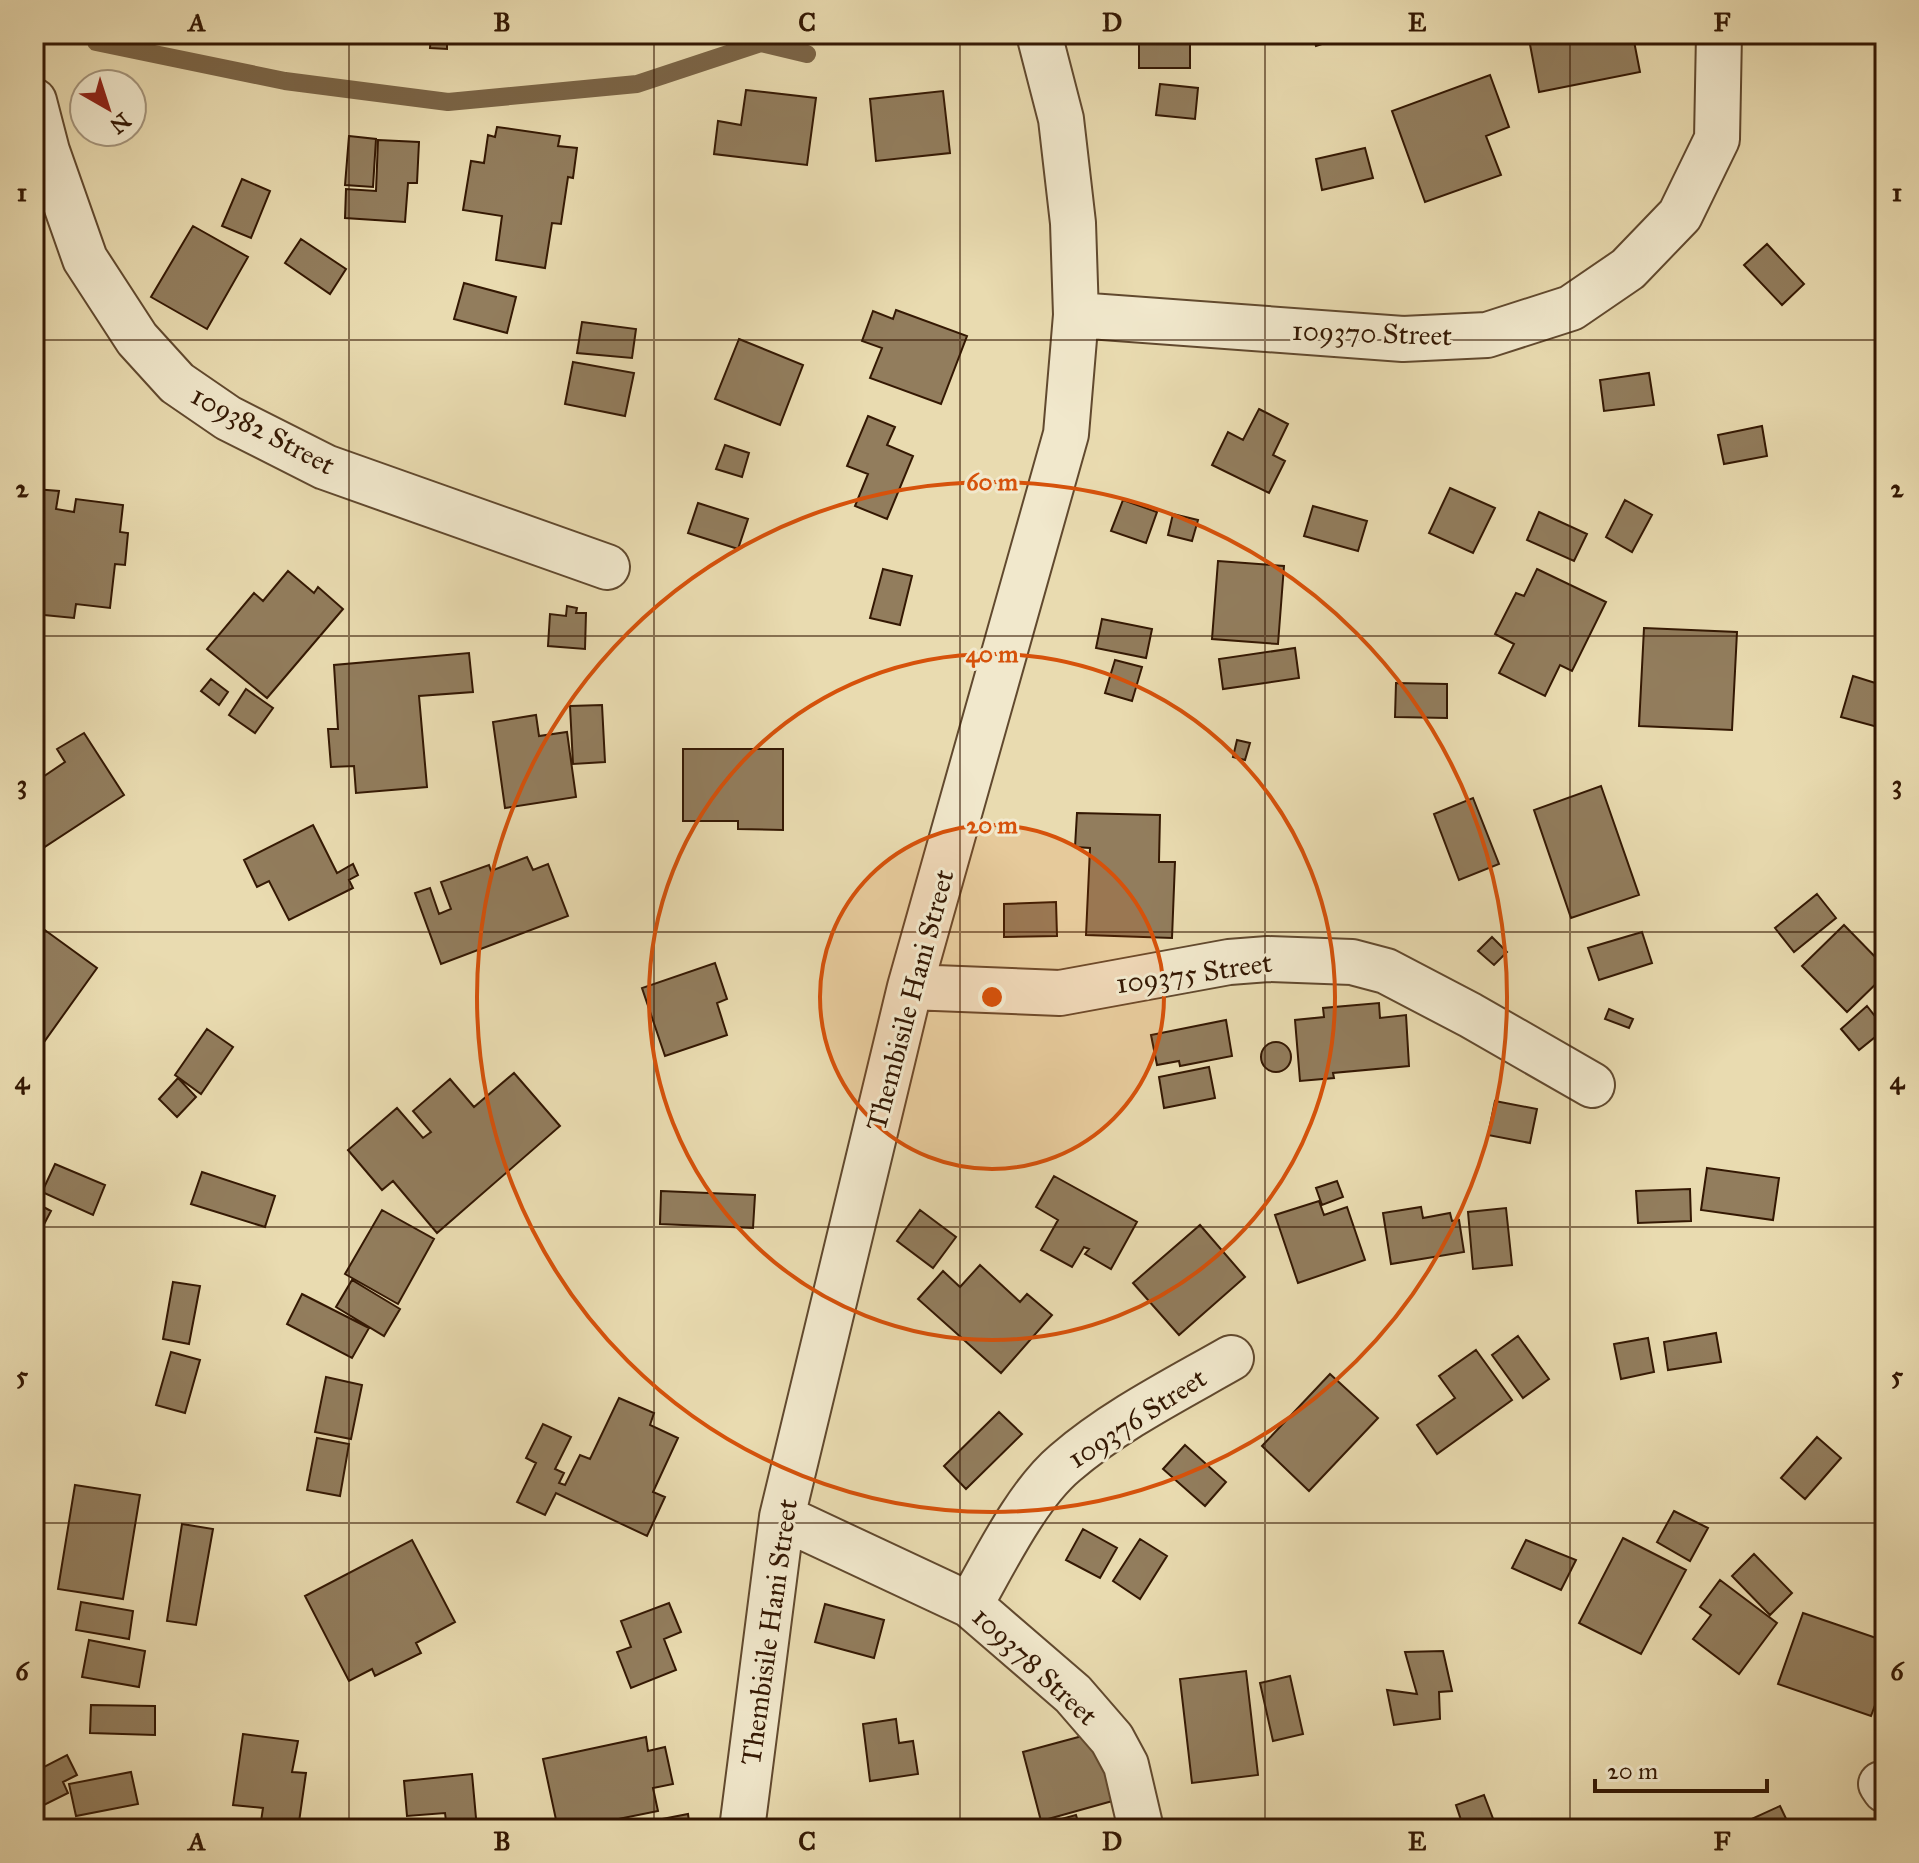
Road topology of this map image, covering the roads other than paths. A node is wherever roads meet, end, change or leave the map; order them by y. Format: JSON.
{"nodes":[{"id":1,"x":1039,"y":34,"type":"edge"},
{"id":2,"x":1719,"y":34,"type":"edge"},
{"id":3,"x":34,"y":101,"type":"edge"},
{"id":4,"x":1076,"y":315,"type":"junction"},
{"id":5,"x":607,"y":567,"type":"dead end"},
{"id":6,"x":910,"y":987,"type":"junction"},
{"id":7,"x":1592,"y":1085,"type":"dead end"},
{"id":8,"x":1231,"y":1358,"type":"dead end"},
{"id":9,"x":782,"y":1517,"type":"junction"},
{"id":10,"x":970,"y":1605,"type":"junction"},
{"id":11,"x":742,"y":1829,"type":"edge"},
{"id":12,"x":1141,"y":1829,"type":"edge"}],
"edges":[{"from":1,"to":4,"type":"street","name":"Thembisile Hani Street"},
{"from":2,"to":4,"type":"street","name":"109370 Street"},
{"from":3,"to":5,"type":"street","name":"109382 Street"},
{"from":4,"to":6,"type":"street","name":"Thembisile Hani Street"},
{"from":6,"to":7,"type":"street","name":"109375 Street"},
{"from":6,"to":9,"type":"street","name":"Thembisile Hani Street"},
{"from":8,"to":10,"type":"street","name":"109376 Street"},
{"from":9,"to":10,"type":"street","name":"109378 Street"},
{"from":9,"to":11,"type":"street","name":"Thembisile Hani Street"},
{"from":10,"to":12,"type":"street","name":"109378 Street"}]}
